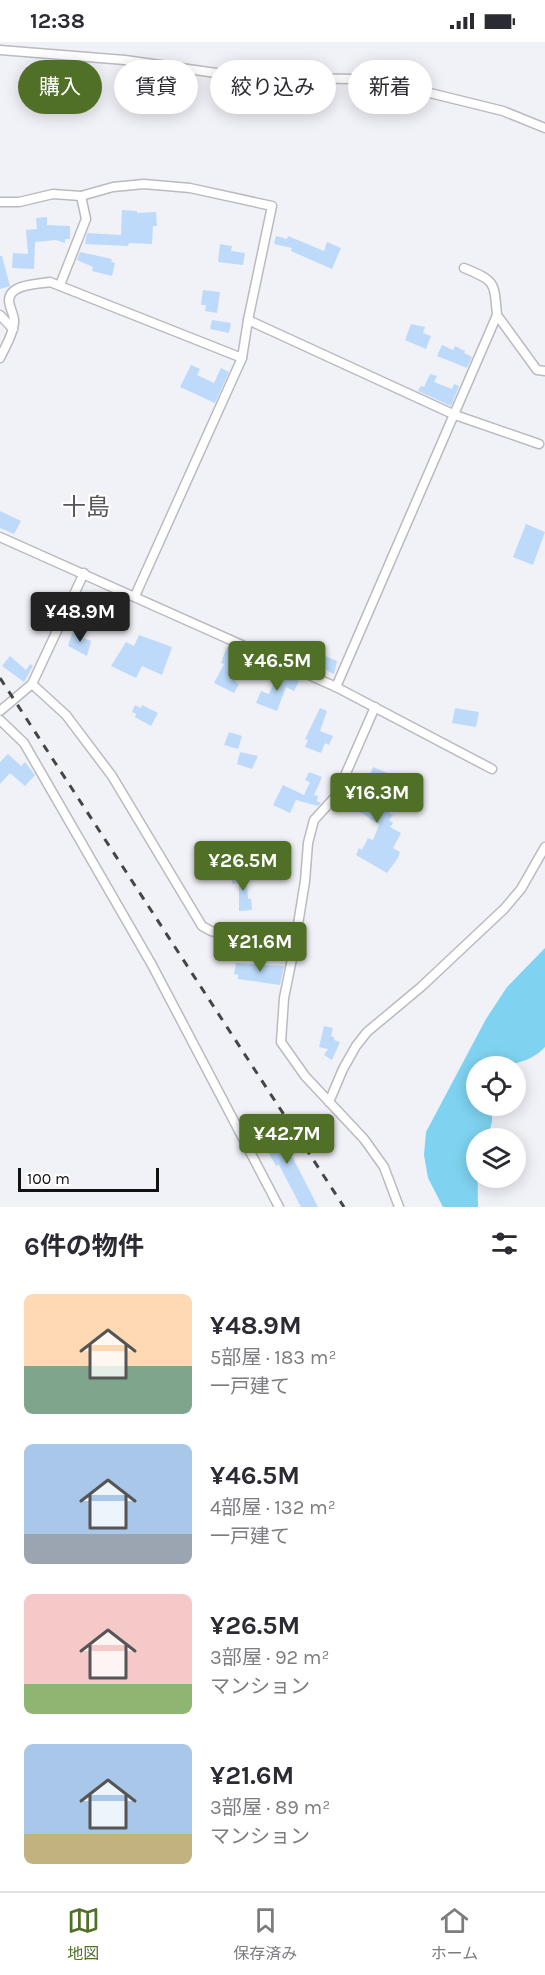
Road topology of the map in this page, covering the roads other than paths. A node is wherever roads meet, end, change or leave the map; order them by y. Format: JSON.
{"nodes":[{"id":1,"x":0,"y":50,"type":"edge"},
{"id":2,"x":545,"y":128,"type":"edge"},
{"id":3,"x":81,"y":196,"type":"junction"},
{"id":4,"x":0,"y":202,"type":"edge"},
{"id":5,"x":464,"y":268,"type":"dead end"},
{"id":6,"x":60,"y":285,"type":"junction"},
{"id":7,"x":0,"y":315,"type":"edge"},
{"id":8,"x":496,"y":315,"type":"junction"},
{"id":9,"x":248,"y":320,"type":"junction"},
{"id":10,"x":13,"y":329,"type":"junction"},
{"id":11,"x":0,"y":358,"type":"edge"},
{"id":12,"x":242,"y":358,"type":"junction"},
{"id":13,"x":545,"y":371,"type":"edge"},
{"id":14,"x":455,"y":415,"type":"junction"},
{"id":15,"x":539,"y":444,"type":"dead end"},
{"id":16,"x":0,"y":537,"type":"edge"},
{"id":17,"x":84,"y":573,"type":"junction"},
{"id":18,"x":135,"y":596,"type":"junction"},
{"id":19,"x":32,"y":684,"type":"junction"},
{"id":20,"x":336,"y":687,"type":"junction"},
{"id":21,"x":375,"y":707,"type":"junction"},
{"id":22,"x":0,"y":711,"type":"edge"},
{"id":23,"x":0,"y":720,"type":"edge"},
{"id":24,"x":492,"y":769,"type":"dead end"},
{"id":25,"x":545,"y":848,"type":"edge"},
{"id":26,"x":294,"y":948,"type":"junction"},
{"id":27,"x":329,"y":1102,"type":"junction"},
{"id":28,"x":279,"y":1207,"type":"edge"},
{"id":29,"x":399,"y":1207,"type":"edge"}],
"edges":[{"from":1,"to":2,"type":"street"},
{"from":3,"to":4,"type":"street"},
{"from":3,"to":6,"type":"street"},
{"from":3,"to":9,"type":"street"},
{"from":5,"to":8,"type":"street"},
{"from":6,"to":10,"type":"street"},
{"from":6,"to":12,"type":"street"},
{"from":7,"to":10,"type":"street"},
{"from":8,"to":13,"type":"street"},
{"from":8,"to":14,"type":"street"},
{"from":9,"to":12,"type":"street"},
{"from":9,"to":14,"type":"street"},
{"from":10,"to":11,"type":"street"},
{"from":12,"to":18,"type":"street"},
{"from":14,"to":15,"type":"street"},
{"from":14,"to":20,"type":"street"},
{"from":16,"to":17,"type":"street"},
{"from":17,"to":18,"type":"street"},
{"from":17,"to":19,"type":"street"},
{"from":18,"to":20,"type":"street"},
{"from":19,"to":22,"type":"street"},
{"from":19,"to":26,"type":"street"},
{"from":20,"to":21,"type":"street"},
{"from":21,"to":24,"type":"street"},
{"from":21,"to":26,"type":"street"},
{"from":23,"to":28,"type":"street"},
{"from":25,"to":27,"type":"street"},
{"from":26,"to":27,"type":"street"},
{"from":27,"to":29,"type":"street"}]}
